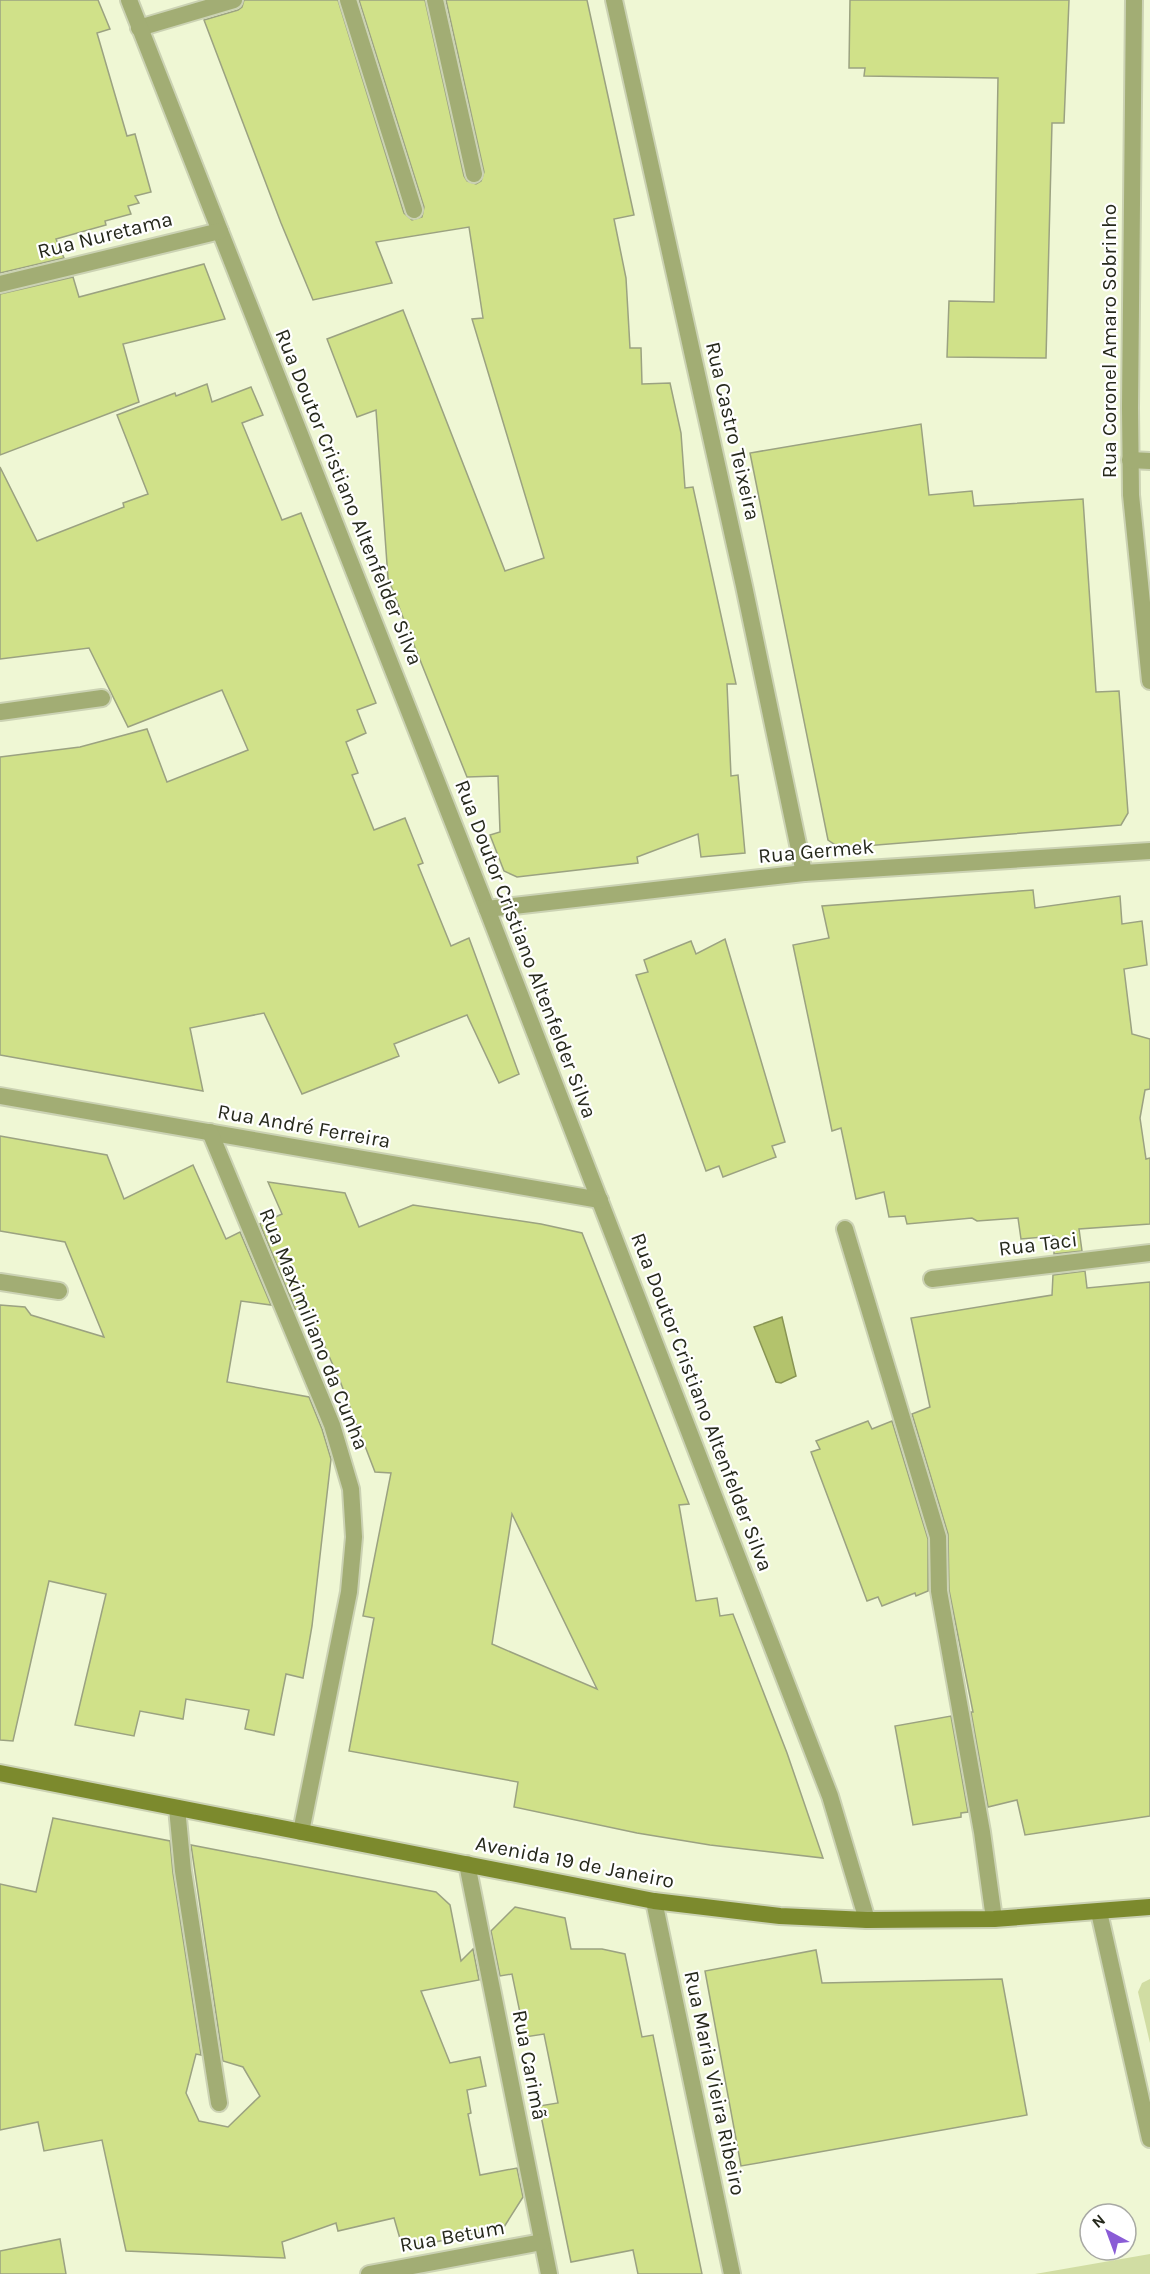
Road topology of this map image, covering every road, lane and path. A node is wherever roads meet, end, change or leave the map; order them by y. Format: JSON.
{"nodes":[{"id":1,"x":129,"y":0,"type":"edge"},
{"id":2,"x":234,"y":0,"type":"edge"},
{"id":3,"x":348,"y":0,"type":"edge"},
{"id":4,"x":435,"y":0,"type":"edge"},
{"id":5,"x":614,"y":0,"type":"edge"},
{"id":6,"x":1134,"y":0,"type":"edge"},
{"id":7,"x":140,"y":28,"type":"junction"},
{"id":8,"x":474,"y":174,"type":"dead end"},
{"id":9,"x":414,"y":210,"type":"dead end"},
{"id":10,"x":220,"y":231,"type":"junction"},
{"id":11,"x":0,"y":284,"type":"edge"},
{"id":12,"x":1130,"y":460,"type":"junction"},
{"id":13,"x":1150,"y":461,"type":"edge"},
{"id":14,"x":1150,"y":681,"type":"edge"},
{"id":15,"x":102,"y":698,"type":"dead end"},
{"id":16,"x":0,"y":712,"type":"edge"},
{"id":17,"x":1150,"y":851,"type":"edge"},
{"id":18,"x":804,"y":873,"type":"junction"},
{"id":19,"x":487,"y":909,"type":"junction"},
{"id":20,"x":0,"y":1096,"type":"edge"},
{"id":21,"x":210,"y":1132,"type":"junction"},
{"id":22,"x":600,"y":1200,"type":"junction"},
{"id":23,"x":844,"y":1229,"type":"dead end"},
{"id":24,"x":1150,"y":1253,"type":"edge"},
{"id":25,"x":932,"y":1279,"type":"dead end"},
{"id":26,"x":0,"y":1282,"type":"edge"},
{"id":27,"x":59,"y":1291,"type":"dead end"},
{"id":28,"x":0,"y":1773,"type":"edge"},
{"id":29,"x":177,"y":1808,"type":"junction"},
{"id":30,"x":301,"y":1832,"type":"junction"},
{"id":31,"x":466,"y":1864,"type":"junction"},
{"id":32,"x":654,"y":1901,"type":"junction"},
{"id":33,"x":1150,"y":1907,"type":"edge"},
{"id":34,"x":1099,"y":1912,"type":"junction"},
{"id":35,"x":994,"y":1919,"type":"junction"},
{"id":36,"x":867,"y":1920,"type":"junction"},
{"id":37,"x":219,"y":2103,"type":"dead end"},
{"id":38,"x":1150,"y":2139,"type":"edge"},
{"id":39,"x":542,"y":2242,"type":"junction"},
{"id":40,"x":369,"y":2274,"type":"edge"},
{"id":41,"x":549,"y":2274,"type":"edge"},
{"id":42,"x":732,"y":2274,"type":"edge"}],
"edges":[{"from":1,"to":7,"type":"street","name":"Rua Doutor Cristiano Altenfelder Silva"},
{"from":2,"to":7,"type":"street"},
{"from":3,"to":9,"type":"street"},
{"from":4,"to":8,"type":"street"},
{"from":5,"to":18,"type":"street","name":"Rua Castro Teixeira"},
{"from":6,"to":12,"type":"street","name":"Rua Coronel Amaro Sobrinho"},
{"from":7,"to":10,"type":"street","name":"Rua Doutor Cristiano Altenfelder Silva"},
{"from":10,"to":11,"type":"street","name":"Rua Nuretama"},
{"from":10,"to":19,"type":"street","name":"Rua Doutor Cristiano Altenfelder Silva"},
{"from":12,"to":13,"type":"street"},
{"from":12,"to":14,"type":"street","name":"Rua Coronel Amaro Sobrinho"},
{"from":15,"to":16,"type":"street"},
{"from":17,"to":18,"type":"street","name":"Rua Germek"},
{"from":18,"to":19,"type":"street","name":"Rua Germek"},
{"from":19,"to":22,"type":"street","name":"Rua Doutor Cristiano Altenfelder Silva"},
{"from":20,"to":21,"type":"street","name":"Rua André Ferreira"},
{"from":21,"to":22,"type":"street","name":"Rua André Ferreira"},
{"from":21,"to":30,"type":"street","name":"Rua Maximiliano da Cunha"},
{"from":22,"to":36,"type":"street","name":"Rua Doutor Cristiano Altenfelder Silva"},
{"from":23,"to":35,"type":"street"},
{"from":24,"to":25,"type":"street","name":"Rua Taci"},
{"from":26,"to":27,"type":"street"},
{"from":28,"to":29,"type":"main road","name":"Avenida 19 de Janeiro"},
{"from":29,"to":30,"type":"main road","name":"Avenida 19 de Janeiro"},
{"from":29,"to":37,"type":"street"},
{"from":30,"to":31,"type":"main road","name":"Avenida 19 de Janeiro"},
{"from":31,"to":32,"type":"main road","name":"Avenida 19 de Janeiro"},
{"from":31,"to":39,"type":"street","name":"Rua Carimã"},
{"from":32,"to":36,"type":"main road","name":"Avenida 19 de Janeiro"},
{"from":32,"to":42,"type":"street","name":"Rua Maria Vieira Ribeiro"},
{"from":33,"to":34,"type":"main road","name":"Avenida 19 de Janeiro"},
{"from":34,"to":35,"type":"main road","name":"Avenida 19 de Janeiro"},
{"from":34,"to":38,"type":"street"},
{"from":35,"to":36,"type":"main road","name":"Avenida 19 de Janeiro"},
{"from":39,"to":40,"type":"street","name":"Rua Betum"},
{"from":39,"to":41,"type":"street","name":"Rua Carimã"}]}
